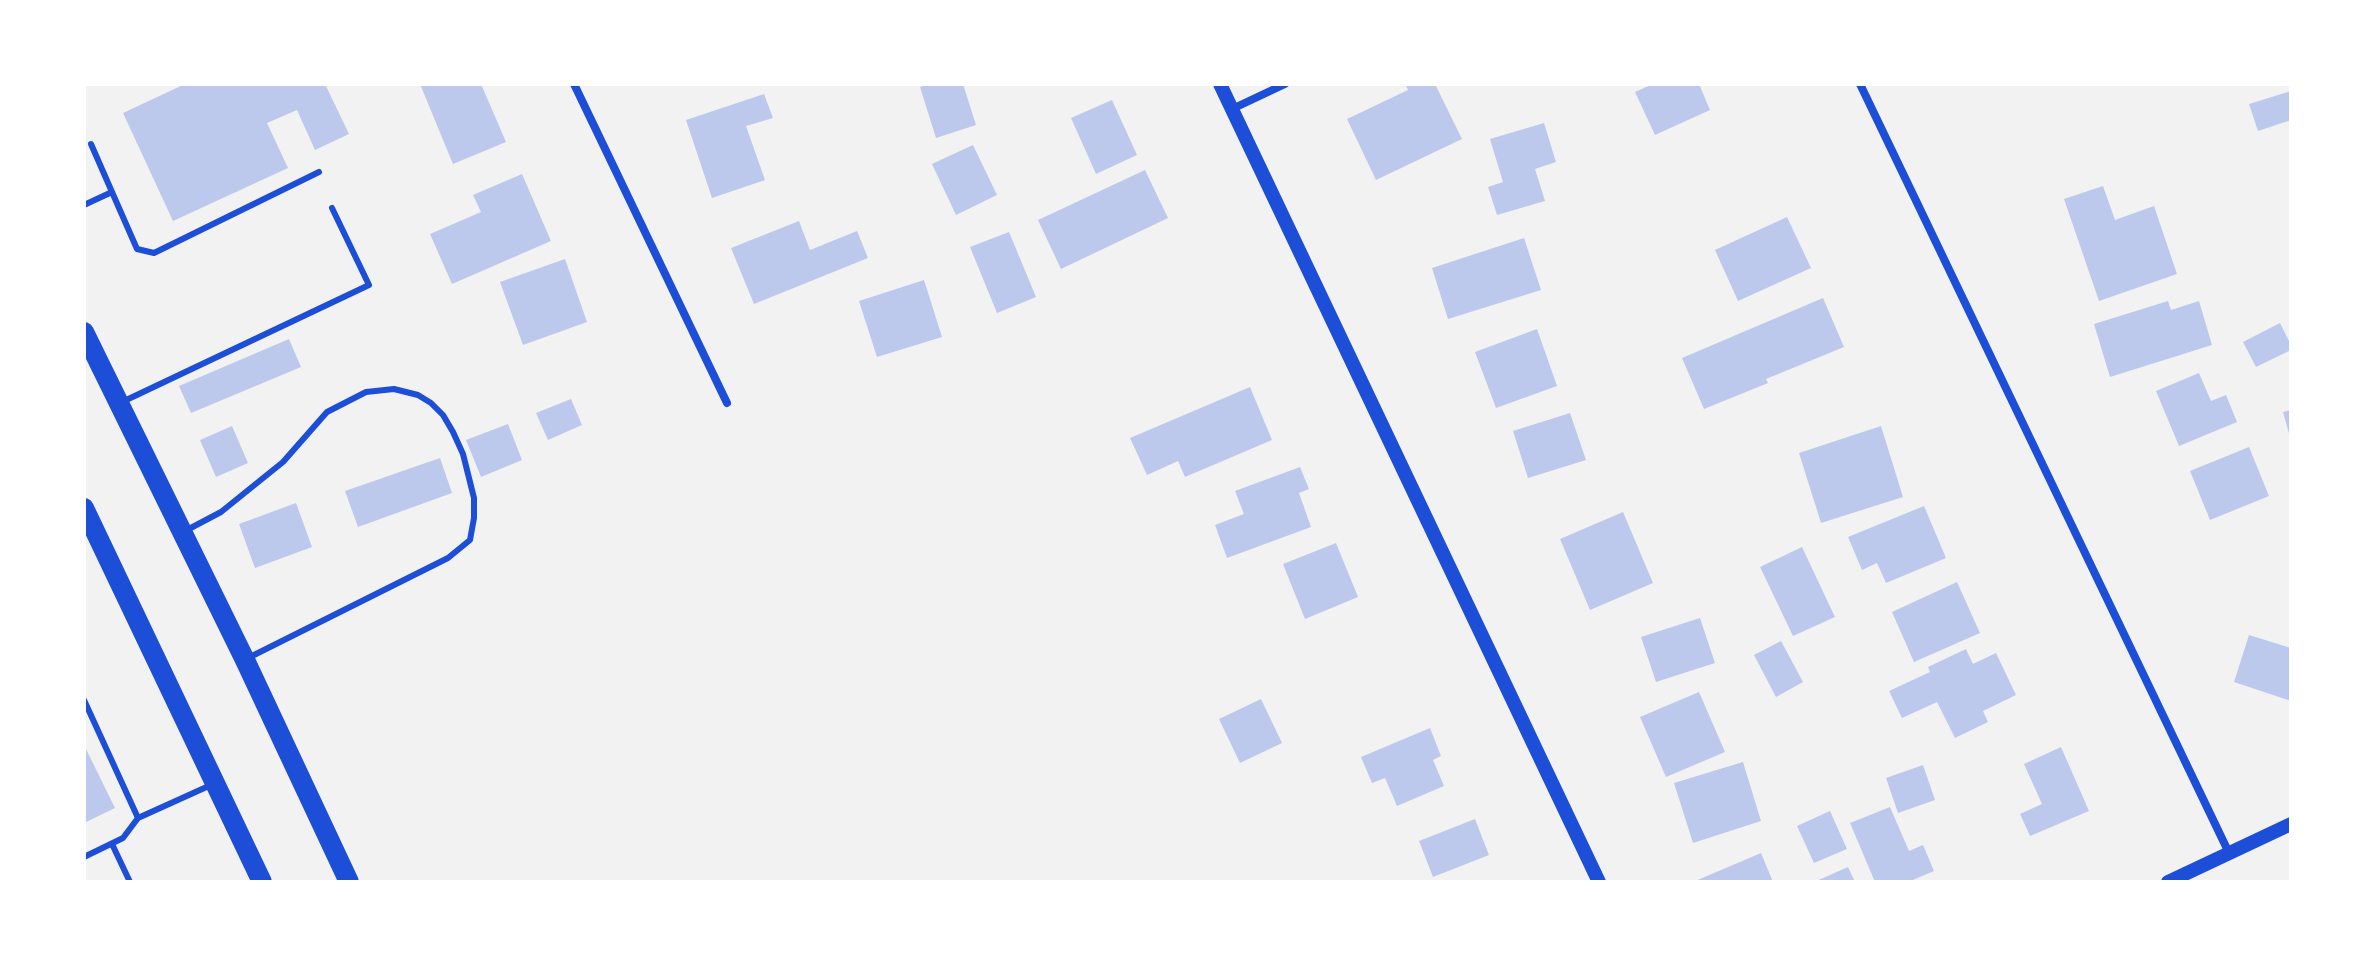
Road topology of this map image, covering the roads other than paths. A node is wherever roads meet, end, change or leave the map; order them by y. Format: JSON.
{"nodes":[{"id":1,"x":574,"y":84,"type":"edge"},
{"id":2,"x":1220,"y":84,"type":"edge"},
{"id":3,"x":1285,"y":84,"type":"edge"},
{"id":4,"x":1860,"y":84,"type":"edge"},
{"id":5,"x":1232,"y":109,"type":"junction"},
{"id":6,"x":91,"y":144,"type":"dead end"},
{"id":7,"x":319,"y":172,"type":"dead end"},
{"id":8,"x":112,"y":192,"type":"junction"},
{"id":9,"x":84,"y":205,"type":"edge"},
{"id":10,"x":332,"y":208,"type":"dead end"},
{"id":11,"x":84,"y":332,"type":"edge"},
{"id":12,"x":119,"y":403,"type":"junction"},
{"id":13,"x":727,"y":403,"type":"dead end"},
{"id":14,"x":84,"y":508,"type":"edge"},
{"id":15,"x":183,"y":533,"type":"junction"},
{"id":16,"x":245,"y":660,"type":"junction"},
{"id":17,"x":84,"y":700,"type":"edge"},
{"id":18,"x":215,"y":783,"type":"junction"},
{"id":19,"x":138,"y":818,"type":"junction"},
{"id":20,"x":2291,"y":824,"type":"edge"},
{"id":21,"x":112,"y":844,"type":"junction"},
{"id":22,"x":2229,"y":853,"type":"junction"},
{"id":23,"x":84,"y":857,"type":"edge"},
{"id":24,"x":2177,"y":880,"type":"edge"},
{"id":25,"x":130,"y":882,"type":"edge"},
{"id":26,"x":262,"y":882,"type":"edge"},
{"id":27,"x":349,"y":882,"type":"edge"},
{"id":28,"x":1599,"y":882,"type":"edge"}],
"edges":[{"from":1,"to":13,"type":"street"},
{"from":2,"to":5,"type":"street"},
{"from":3,"to":5,"type":"street"},
{"from":4,"to":22,"type":"street"},
{"from":5,"to":28,"type":"street"},
{"from":6,"to":8,"type":"lane"},
{"from":7,"to":8,"type":"lane"},
{"from":8,"to":9,"type":"lane"},
{"from":10,"to":12,"type":"lane"},
{"from":11,"to":12,"type":"main road"},
{"from":12,"to":15,"type":"main road"},
{"from":14,"to":18,"type":"main road"},
{"from":15,"to":16,"type":"main road"},
{"from":15,"to":16,"type":"lane"},
{"from":16,"to":27,"type":"main road"},
{"from":17,"to":19,"type":"lane"},
{"from":18,"to":19,"type":"lane"},
{"from":18,"to":26,"type":"main road"},
{"from":19,"to":21,"type":"lane"},
{"from":20,"to":22,"type":"street"},
{"from":21,"to":23,"type":"lane"},
{"from":21,"to":25,"type":"lane"},
{"from":22,"to":24,"type":"street"}]}
